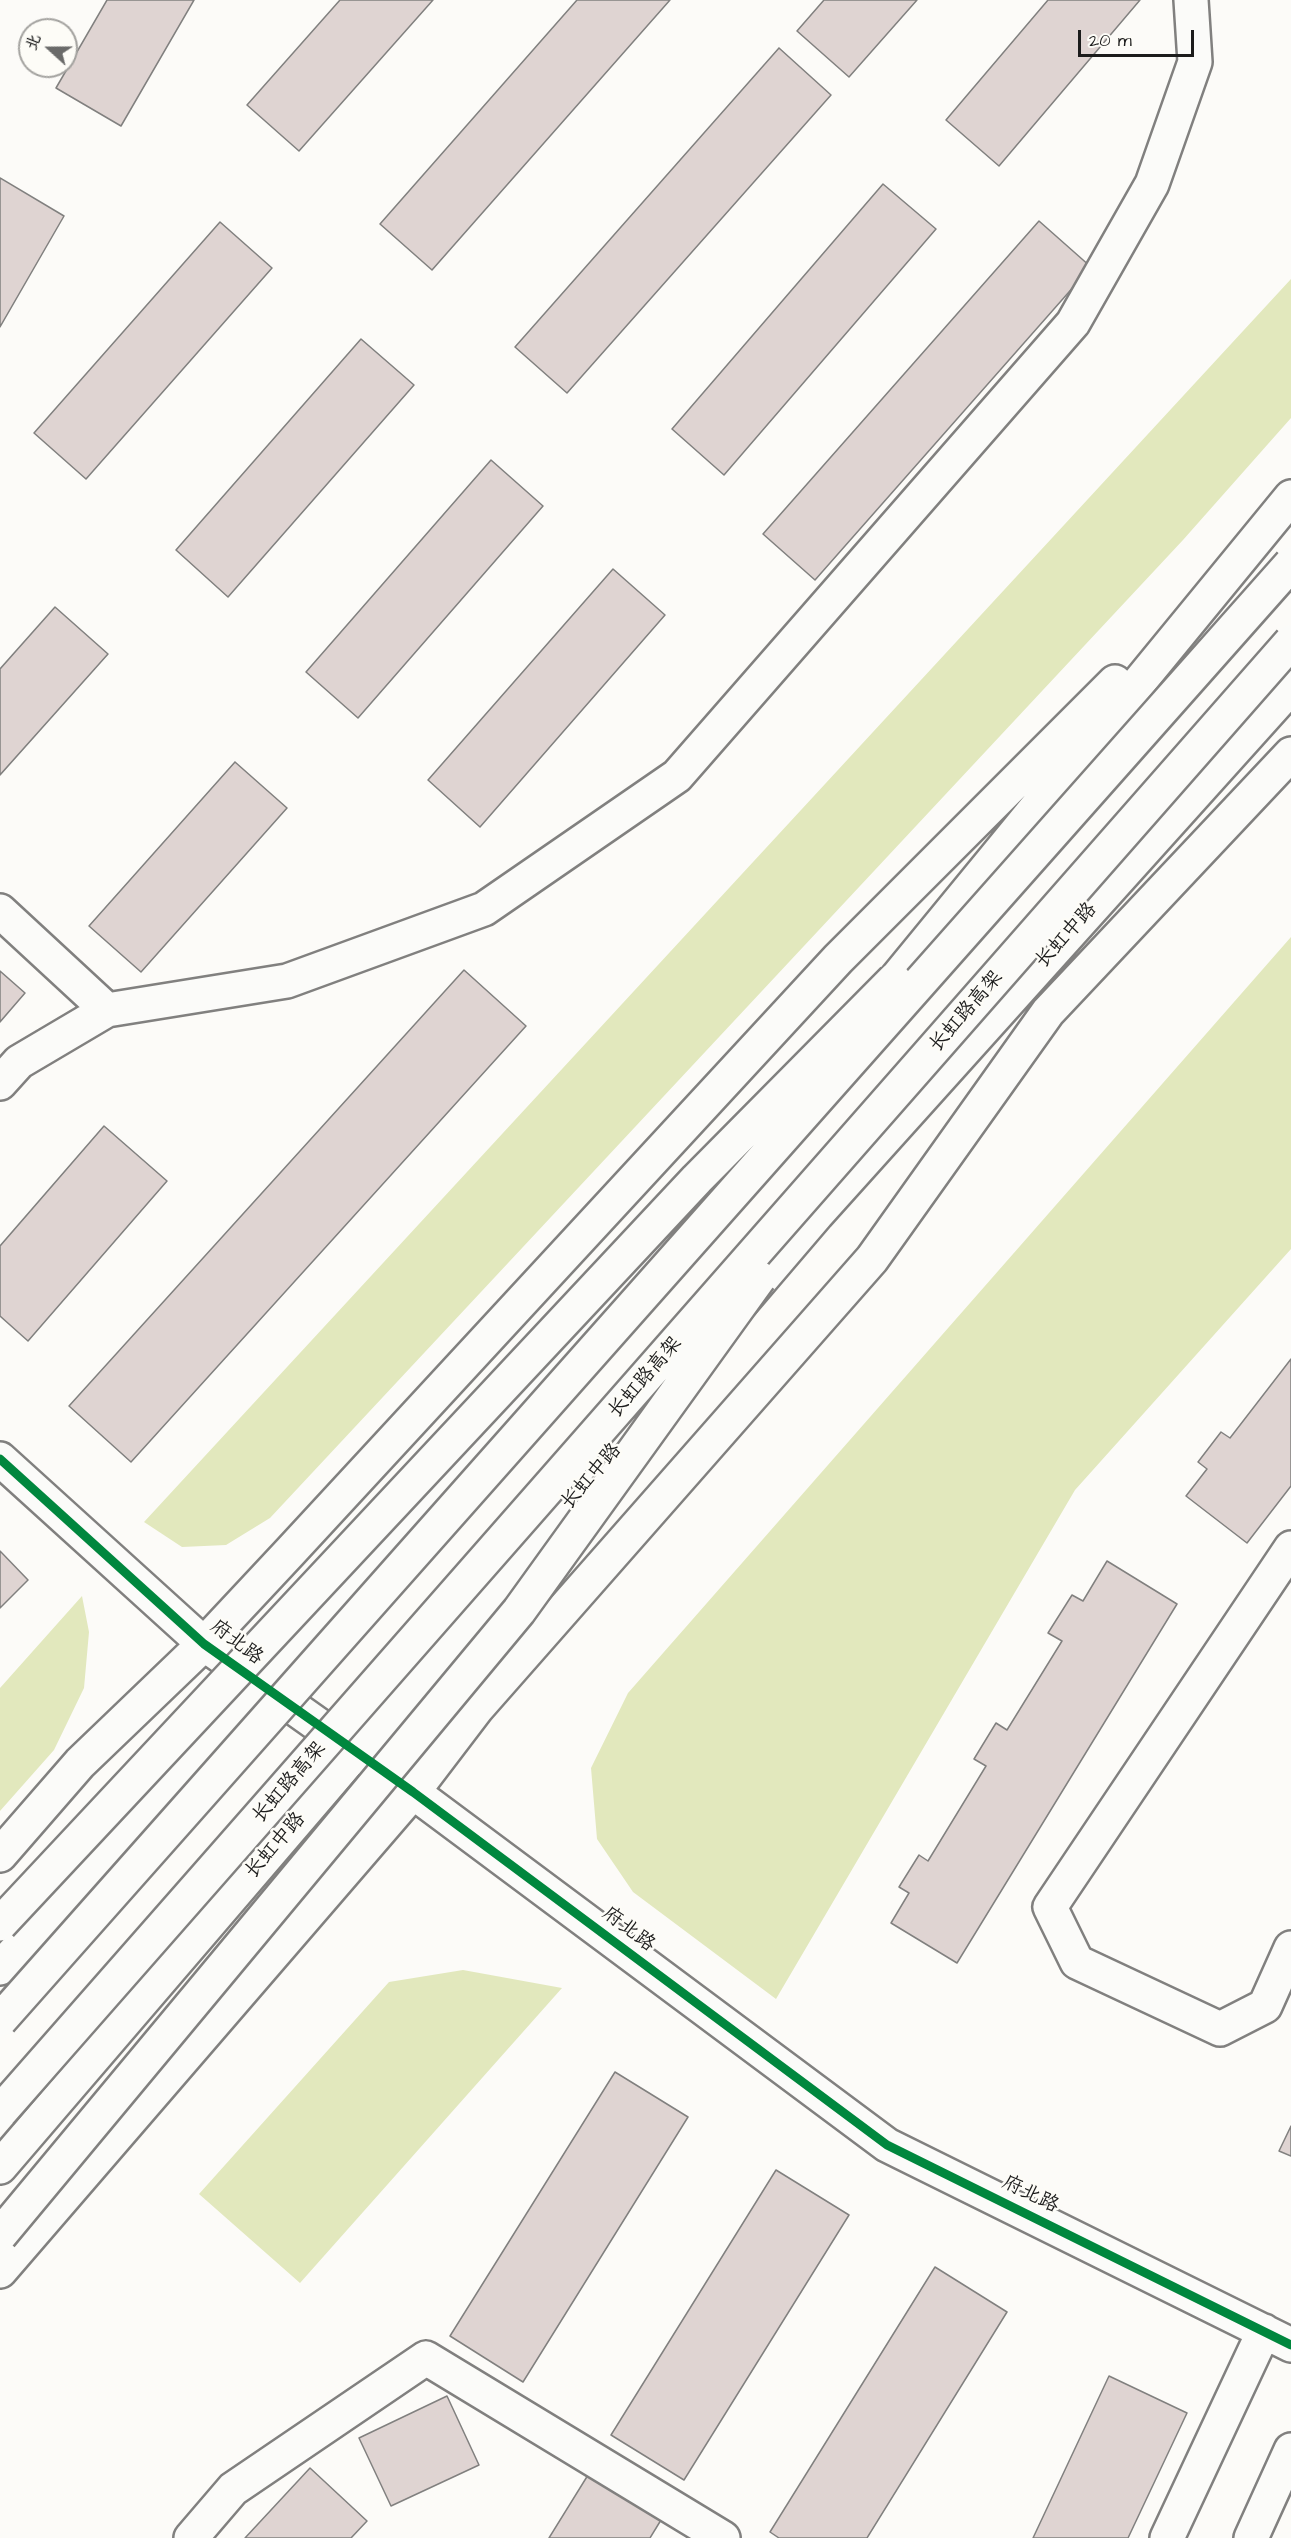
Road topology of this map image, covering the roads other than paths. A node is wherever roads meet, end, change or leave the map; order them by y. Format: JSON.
{"nodes":[{"id":1,"x":1191,"y":0,"type":"edge"},
{"id":2,"x":1291,"y":497,"type":"edge"},
{"id":3,"x":1250,"y":547,"type":"junction"},
{"id":4,"x":1291,"y":564,"type":"edge"},
{"id":5,"x":1291,"y":642,"type":"edge"},
{"id":6,"x":1291,"y":687,"type":"edge"},
{"id":7,"x":1149,"y":724,"type":"junction"},
{"id":8,"x":1291,"y":754,"type":"edge"},
{"id":9,"x":0,"y":911,"type":"edge"},
{"id":10,"x":107,"y":1010,"type":"junction"},
{"id":11,"x":0,"y":1083,"type":"edge"},
{"id":12,"x":873,"y":1120,"type":"junction"},
{"id":13,"x":0,"y":1459,"type":"edge"},
{"id":14,"x":1291,"y":1548,"type":"edge"},
{"id":15,"x":204,"y":1644,"type":"junction"},
{"id":16,"x":264,"y":1686,"type":"junction"},
{"id":17,"x":357,"y":1751,"type":"junction"},
{"id":18,"x":413,"y":1792,"type":"junction"},
{"id":19,"x":0,"y":1856,"type":"edge"},
{"id":20,"x":0,"y":1924,"type":"edge"},
{"id":21,"x":1291,"y":1948,"type":"edge"},
{"id":22,"x":0,"y":1968,"type":"edge"},
{"id":23,"x":0,"y":2020,"type":"edge"},
{"id":24,"x":0,"y":2112,"type":"edge"},
{"id":25,"x":0,"y":2167,"type":"edge"},
{"id":26,"x":0,"y":2235,"type":"edge"},
{"id":27,"x":0,"y":2271,"type":"edge"},
{"id":28,"x":1277,"y":2338,"type":"edge"},
{"id":29,"x":1291,"y":2450,"type":"edge"},
{"id":30,"x":191,"y":2538,"type":"edge"},
{"id":31,"x":723,"y":2538,"type":"edge"},
{"id":32,"x":1167,"y":2538,"type":"edge"},
{"id":33,"x":1251,"y":2538,"type":"edge"}],
"edges":[{"from":1,"to":10,"type":"main road"},
{"from":2,"to":3,"type":"main road"},
{"from":3,"to":15,"type":"main road"},
{"from":3,"to":16,"type":"main road"},
{"from":4,"to":7,"type":"main road","bridge":true},
{"from":5,"to":12,"type":"main road","name":"长虹路高架","bridge":true},
{"from":6,"to":17,"type":"main road","name":"长虹中路"},
{"from":7,"to":20,"type":"main road","bridge":true},
{"from":7,"to":23,"type":"main road","bridge":true},
{"from":8,"to":18,"type":"main road"},
{"from":9,"to":10,"type":"main road"},
{"from":10,"to":11,"type":"main road"},
{"from":12,"to":24,"type":"main road","name":"长虹路高架","bridge":true},
{"from":12,"to":26,"type":"main road","bridge":true},
{"from":13,"to":15,"type":"main road","name":"府北路"},
{"from":14,"to":21,"type":"main road"},
{"from":15,"to":16,"type":"main road","name":"府北路"},
{"from":15,"to":19,"type":"main road"},
{"from":16,"to":17,"type":"main road","name":"府北路"},
{"from":16,"to":22,"type":"main road"},
{"from":17,"to":18,"type":"main road","name":"府北路"},
{"from":17,"to":25,"type":"main road","name":"长虹中路"},
{"from":18,"to":27,"type":"main road"},
{"from":18,"to":28,"type":"main road","name":"府北路"},
{"from":28,"to":32,"type":"main road"},
{"from":29,"to":33,"type":"main road"},
{"from":30,"to":31,"type":"main road"}]}
